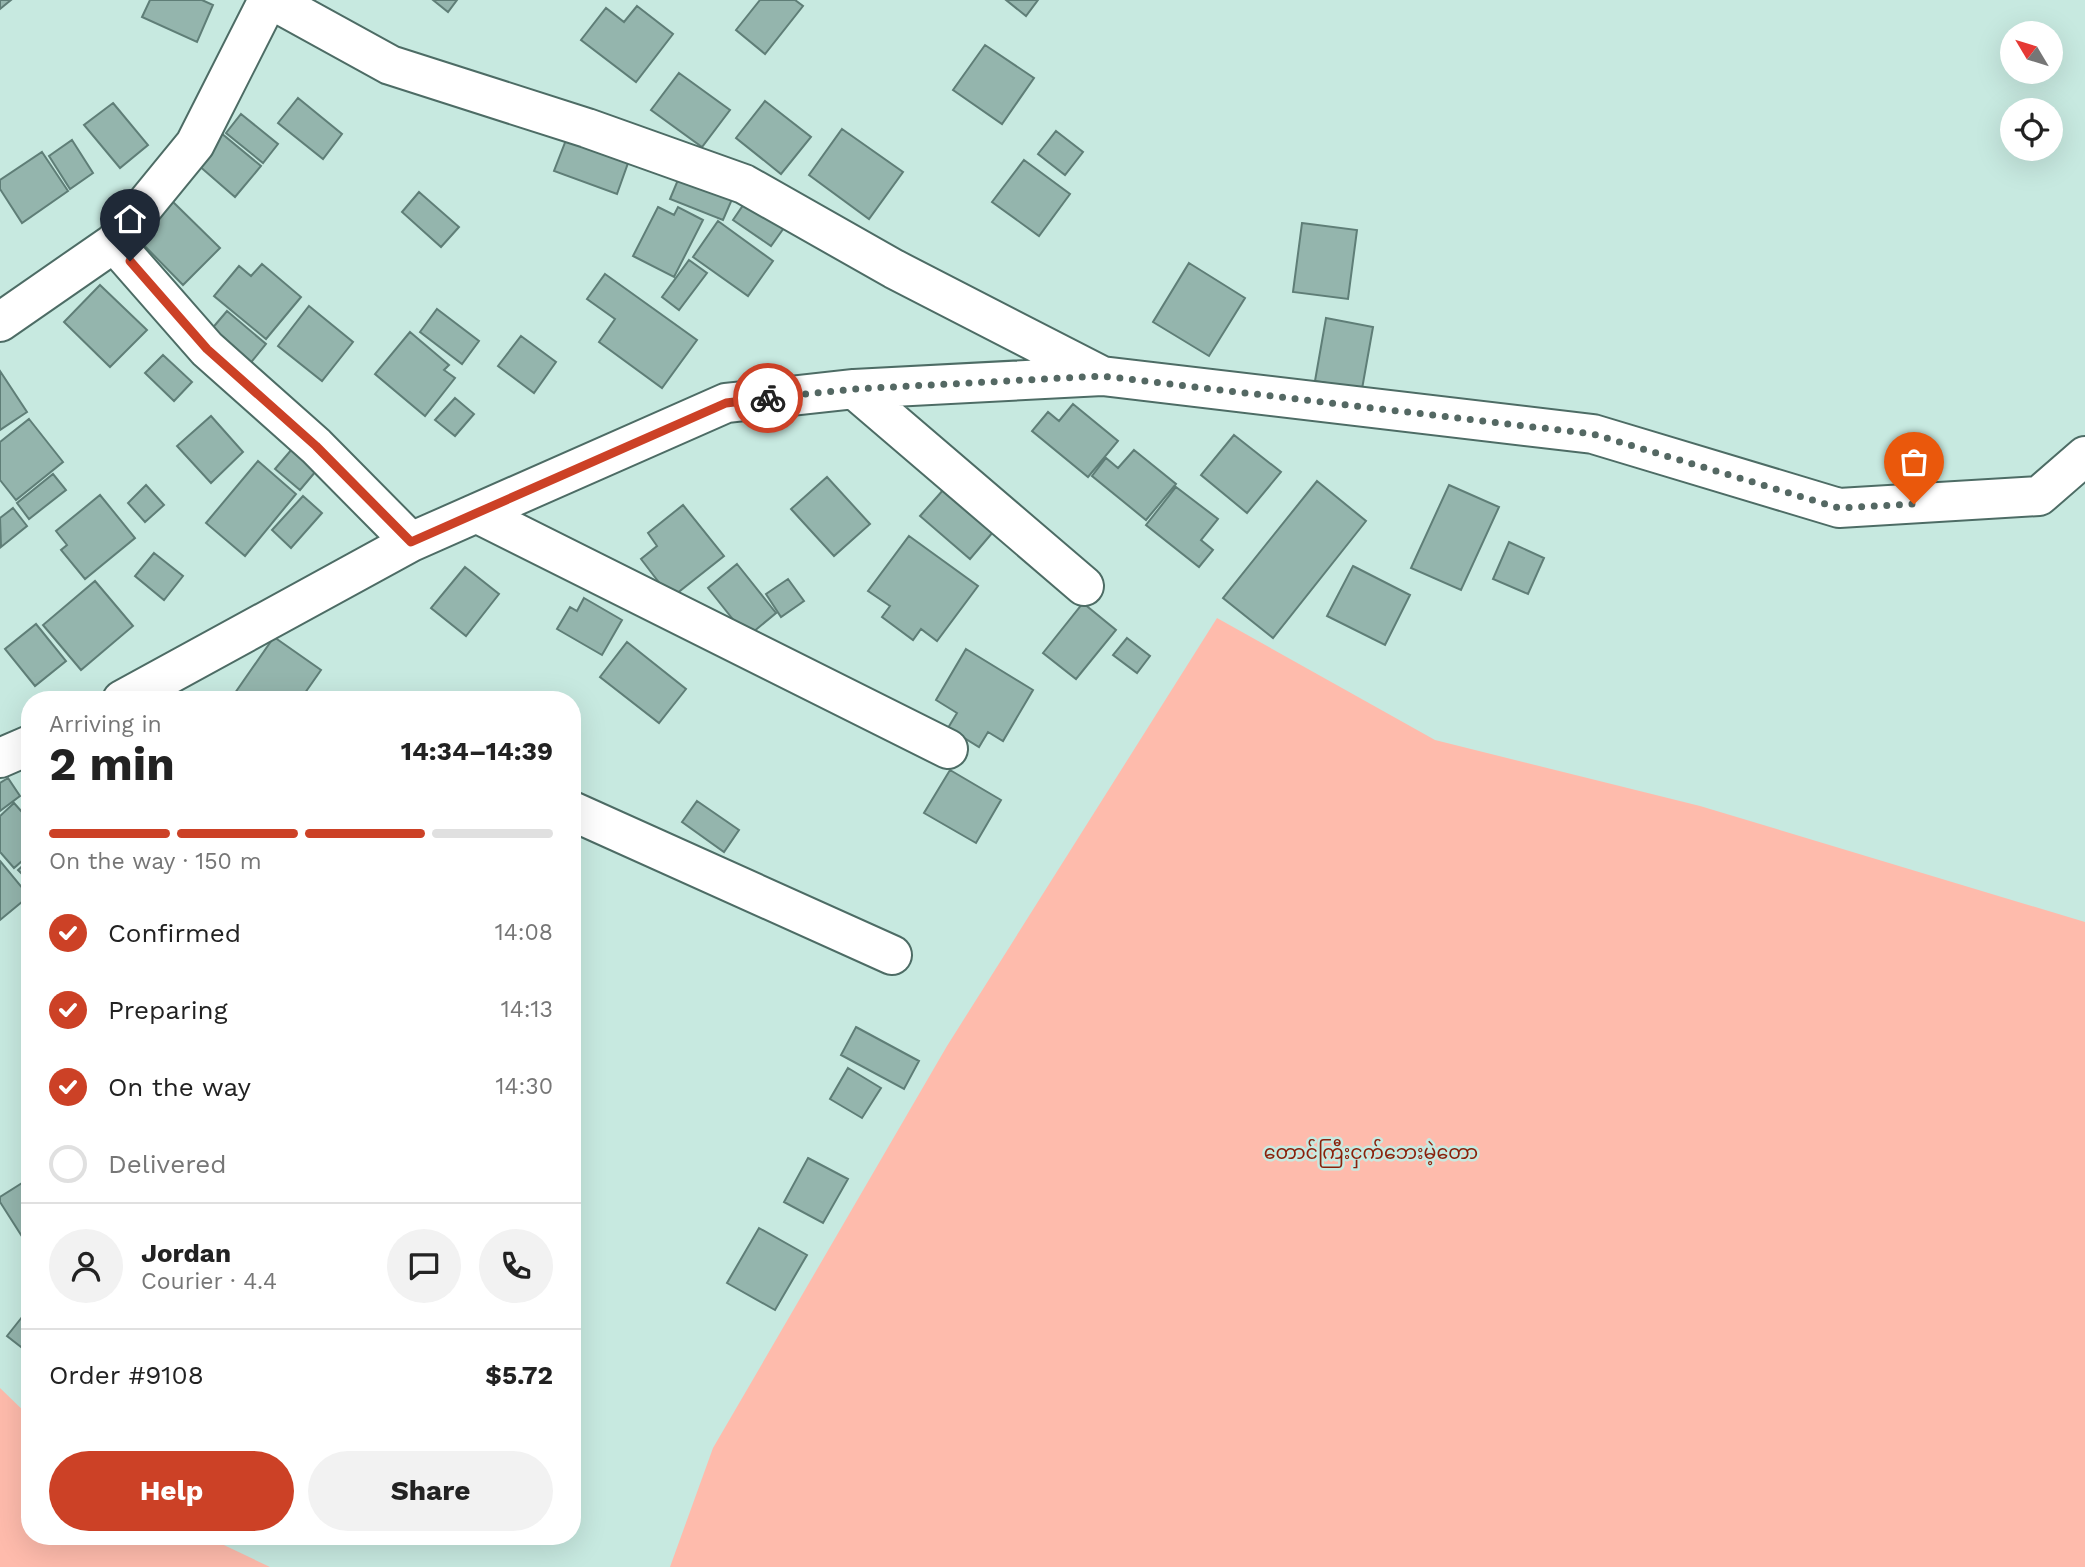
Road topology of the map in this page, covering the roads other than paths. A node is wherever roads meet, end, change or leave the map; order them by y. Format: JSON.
{"nodes":[{"id":1,"x":270,"y":0,"type":"edge"},
{"id":2,"x":114,"y":243,"type":"junction"},
{"id":3,"x":0,"y":322,"type":"edge"},
{"id":4,"x":1102,"y":376,"type":"junction"},
{"id":5,"x":854,"y":389,"type":"junction"},
{"id":6,"x":2085,"y":456,"type":"edge"},
{"id":7,"x":478,"y":514,"type":"junction"},
{"id":8,"x":411,"y":542,"type":"junction"},
{"id":9,"x":1084,"y":586,"type":"dead end"},
{"id":10,"x":138,"y":691,"type":"edge"},
{"id":11,"x":948,"y":749,"type":"dead end"},
{"id":12,"x":581,"y":815,"type":"edge"},
{"id":13,"x":892,"y":955,"type":"dead end"}],
"edges":[{"from":1,"to":2,"type":"street"},
{"from":1,"to":4,"type":"street"},
{"from":2,"to":3,"type":"street"},
{"from":2,"to":8,"type":"street"},
{"from":4,"to":5,"type":"street"},
{"from":4,"to":6,"type":"street"},
{"from":5,"to":7,"type":"street"},
{"from":5,"to":9,"type":"street"},
{"from":7,"to":8,"type":"street"},
{"from":7,"to":11,"type":"street"},
{"from":8,"to":10,"type":"street"},
{"from":12,"to":13,"type":"street"}]}
